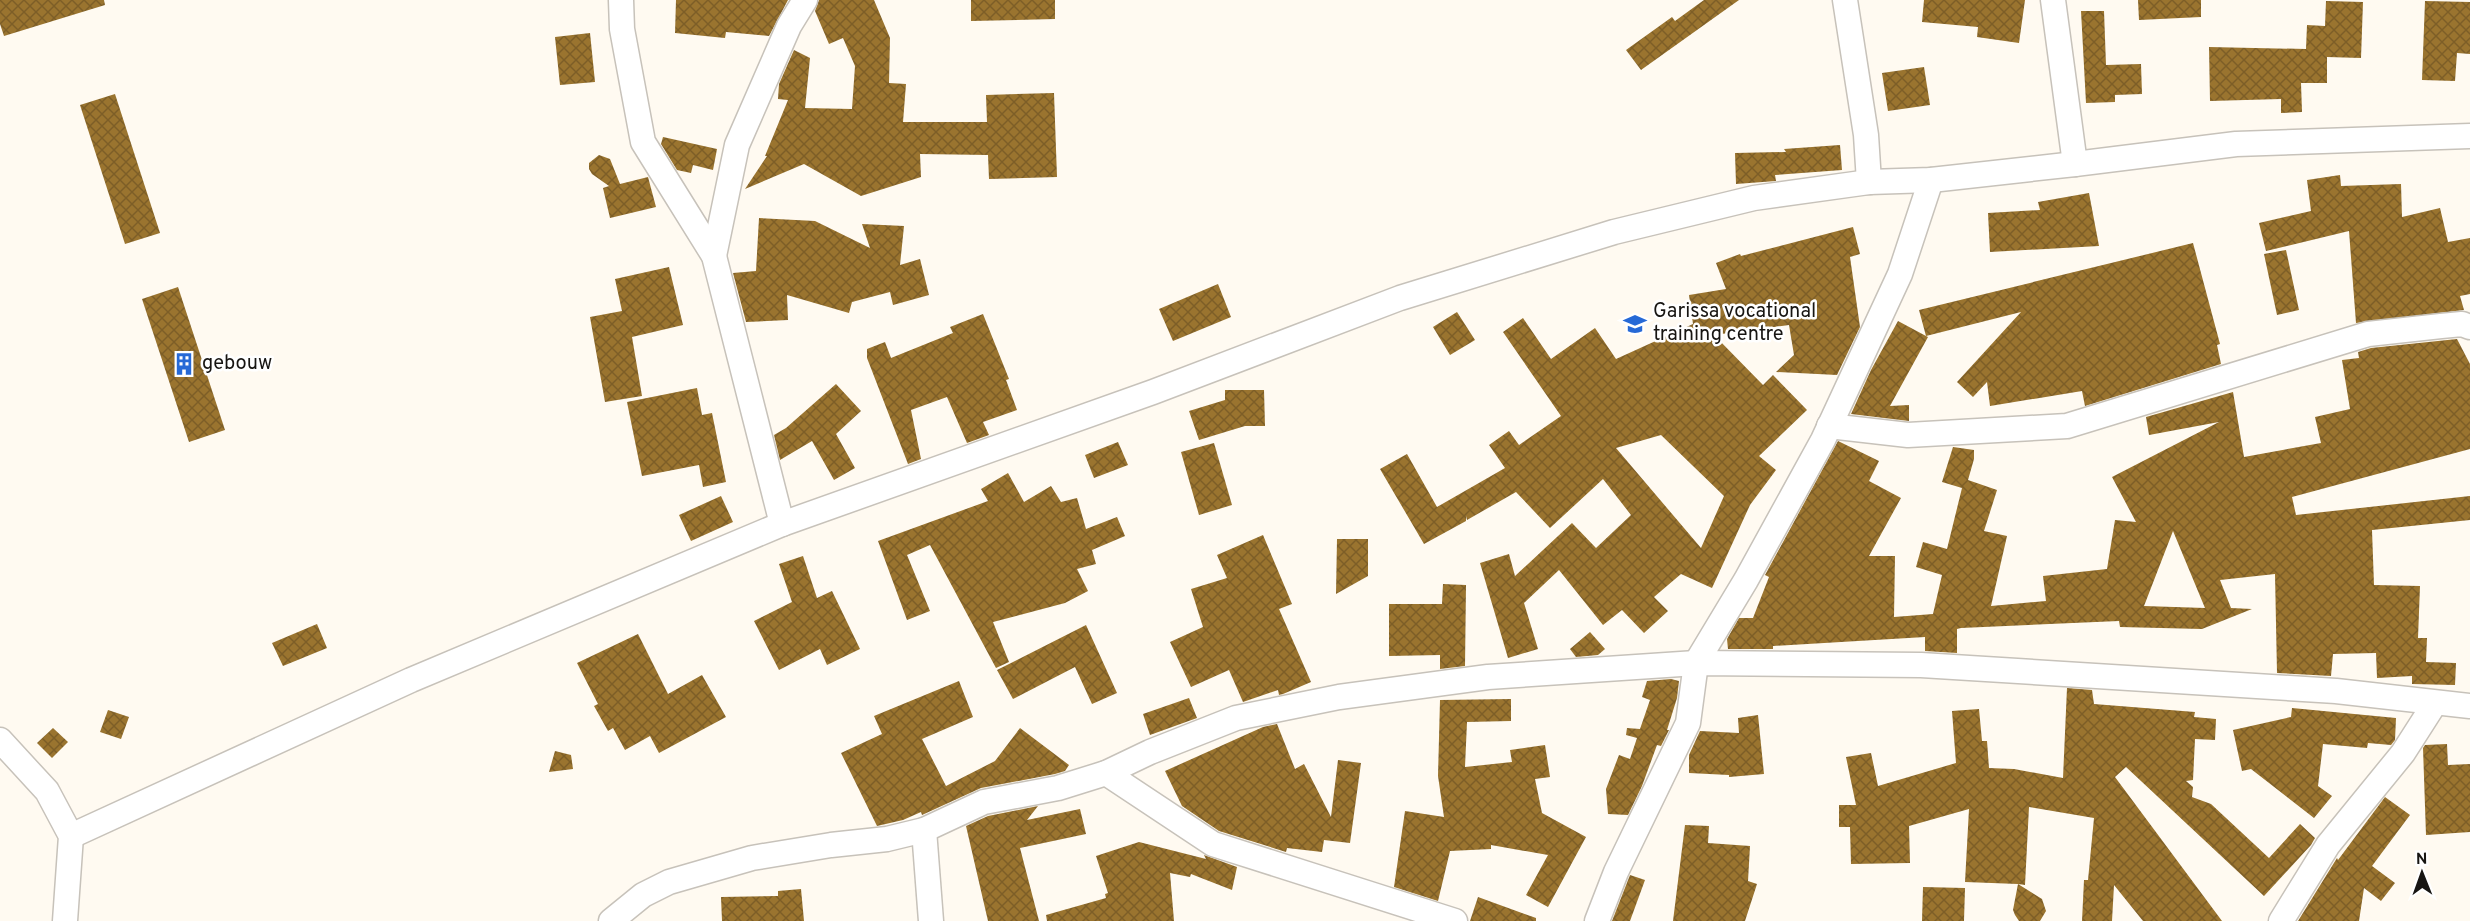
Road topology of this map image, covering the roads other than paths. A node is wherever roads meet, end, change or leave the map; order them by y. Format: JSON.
{"nodes":[{"id":1,"x":621,"y":0,"type":"edge"},
{"id":2,"x":805,"y":0,"type":"edge"},
{"id":3,"x":1845,"y":0,"type":"edge"},
{"id":4,"x":2053,"y":0,"type":"edge"},
{"id":5,"x":2470,"y":136,"type":"edge"},
{"id":6,"x":2075,"y":164,"type":"junction"},
{"id":7,"x":1930,"y":180,"type":"junction"},
{"id":8,"x":1869,"y":182,"type":"junction"},
{"id":9,"x":714,"y":256,"type":"junction"},
{"id":10,"x":2470,"y":327,"type":"edge"},
{"id":11,"x":1830,"y":426,"type":"junction"},
{"id":12,"x":782,"y":524,"type":"junction"},
{"id":13,"x":1696,"y":663,"type":"junction"},
{"id":14,"x":2435,"y":703,"type":"junction"},
{"id":15,"x":2470,"y":706,"type":"edge"},
{"id":16,"x":0,"y":740,"type":"edge"},
{"id":17,"x":1106,"y":773,"type":"junction"},
{"id":18,"x":924,"y":830,"type":"junction"},
{"id":19,"x":71,"y":836,"type":"junction"},
{"id":20,"x":65,"y":921,"type":"edge"},
{"id":21,"x":611,"y":921,"type":"edge"},
{"id":22,"x":931,"y":921,"type":"edge"},
{"id":23,"x":1455,"y":921,"type":"edge"},
{"id":24,"x":1597,"y":921,"type":"edge"},
{"id":25,"x":2282,"y":921,"type":"edge"}],
"edges":[{"from":1,"to":9,"type":"street"},
{"from":2,"to":9,"type":"street"},
{"from":3,"to":8,"type":"street"},
{"from":4,"to":6,"type":"street"},
{"from":5,"to":6,"type":"street"},
{"from":6,"to":7,"type":"street"},
{"from":7,"to":8,"type":"street"},
{"from":7,"to":11,"type":"street"},
{"from":8,"to":12,"type":"street"},
{"from":9,"to":12,"type":"street"},
{"from":10,"to":11,"type":"street"},
{"from":11,"to":13,"type":"street"},
{"from":12,"to":19,"type":"street"},
{"from":13,"to":14,"type":"street"},
{"from":13,"to":17,"type":"street"},
{"from":13,"to":24,"type":"street"},
{"from":14,"to":15,"type":"street"},
{"from":14,"to":25,"type":"street"},
{"from":16,"to":19,"type":"street"},
{"from":17,"to":18,"type":"street"},
{"from":17,"to":23,"type":"street"},
{"from":18,"to":21,"type":"street"},
{"from":18,"to":22,"type":"street"},
{"from":19,"to":20,"type":"street"}]}
